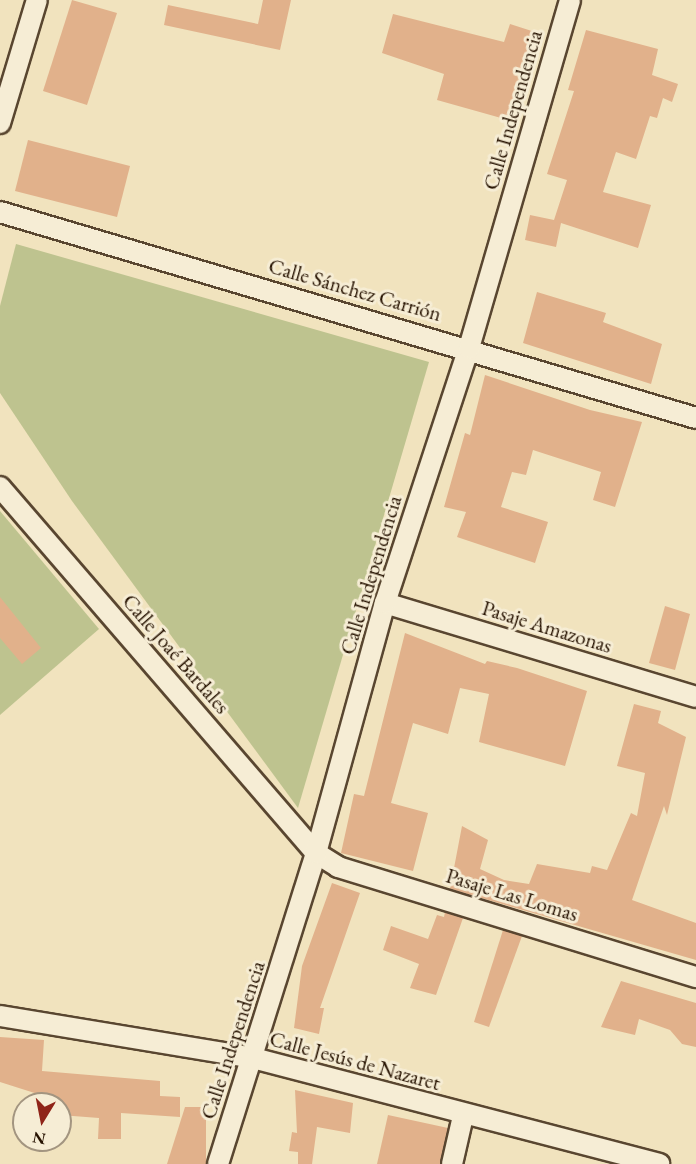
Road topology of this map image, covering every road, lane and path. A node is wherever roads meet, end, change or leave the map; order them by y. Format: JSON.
{"nodes":[{"id":1,"x":37,"y":0,"type":"edge"},
{"id":2,"x":570,"y":0,"type":"edge"},
{"id":3,"x":0,"y":123,"type":"edge"},
{"id":4,"x":0,"y":212,"type":"edge"},
{"id":5,"x":468,"y":348,"type":"junction"},
{"id":6,"x":696,"y":418,"type":"edge"},
{"id":7,"x":0,"y":487,"type":"edge"},
{"id":8,"x":384,"y":603,"type":"junction"},
{"id":9,"x":696,"y":697,"type":"edge"},
{"id":10,"x":316,"y":853,"type":"junction"},
{"id":11,"x":696,"y":977,"type":"edge"},
{"id":12,"x":0,"y":1016,"type":"edge"},
{"id":13,"x":253,"y":1058,"type":"junction"},
{"id":14,"x":464,"y":1116,"type":"junction"},
{"id":15,"x":218,"y":1164,"type":"edge"},
{"id":16,"x":452,"y":1164,"type":"edge"},
{"id":17,"x":659,"y":1164,"type":"edge"}],
"edges":[{"from":1,"to":3,"type":"street"},
{"from":2,"to":5,"type":"street","name":"Calle Independencia"},
{"from":4,"to":5,"type":"street","name":"Calle Sánchez Carrión"},
{"from":5,"to":6,"type":"street","name":"Calle Sánchez Carrión"},
{"from":5,"to":8,"type":"street","name":"Calle Independencia"},
{"from":7,"to":10,"type":"street","name":"Calle Joaé Bardales"},
{"from":8,"to":9,"type":"street","name":"Pasaje Amazonas"},
{"from":8,"to":10,"type":"street","name":"Calle Independencia"},
{"from":10,"to":11,"type":"street","name":"Pasaje Las Lomas"},
{"from":10,"to":13,"type":"street","name":"Calle Independencia"},
{"from":12,"to":13,"type":"street","name":"Calle Jesús de Nazaret"},
{"from":13,"to":14,"type":"street","name":"Calle Jesús de Nazaret"},
{"from":13,"to":15,"type":"street","name":"Calle Independencia"},
{"from":14,"to":16,"type":"street"},
{"from":14,"to":17,"type":"street","name":"Calle Jesús de Nazaret"}]}
